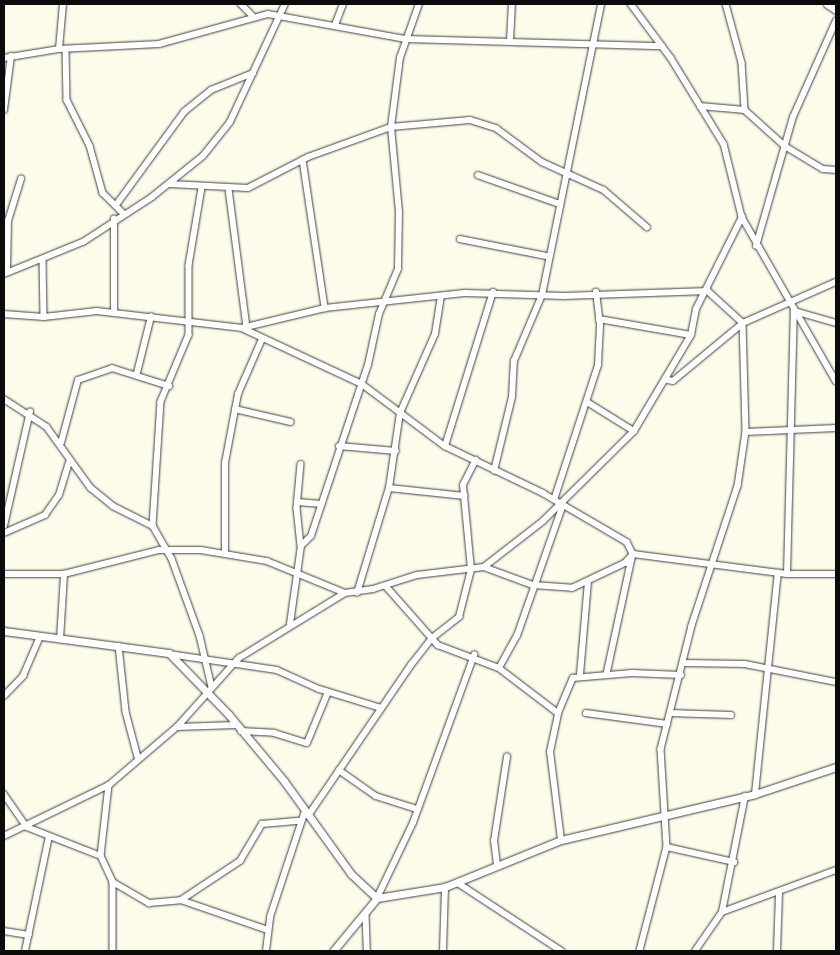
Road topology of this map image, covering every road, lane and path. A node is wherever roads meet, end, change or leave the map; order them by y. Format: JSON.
{"nodes":[{"id":1,"x":63,"y":4,"type":"edge"},
{"id":2,"x":241,"y":4,"type":"edge"},
{"id":3,"x":285,"y":4,"type":"edge"},
{"id":4,"x":343,"y":4,"type":"edge"},
{"id":5,"x":419,"y":4,"type":"edge"},
{"id":6,"x":512,"y":4,"type":"edge"},
{"id":7,"x":601,"y":4,"type":"edge"},
{"id":8,"x":631,"y":4,"type":"edge"},
{"id":9,"x":726,"y":4,"type":"edge"},
{"id":10,"x":827,"y":4,"type":"edge"},
{"id":11,"x":836,"y":10,"type":"edge"},
{"id":12,"x":252,"y":15,"type":"junction"},
{"id":13,"x":280,"y":15,"type":"junction"},
{"id":14,"x":836,"y":21,"type":"edge"},
{"id":15,"x":334,"y":25,"type":"junction"},
{"id":16,"x":406,"y":39,"type":"junction"},
{"id":17,"x":510,"y":41,"type":"junction"},
{"id":18,"x":593,"y":42,"type":"junction"},
{"id":19,"x":662,"y":46,"type":"junction"},
{"id":20,"x":62,"y":49,"type":"junction"},
{"id":21,"x":11,"y":56,"type":"junction"},
{"id":22,"x":4,"y":58,"type":"edge"},
{"id":23,"x":254,"y":73,"type":"junction"},
{"id":24,"x":700,"y":106,"type":"junction"},
{"id":25,"x":4,"y":110,"type":"edge"},
{"id":26,"x":746,"y":110,"type":"junction"},
{"id":27,"x":391,"y":127,"type":"junction"},
{"id":28,"x":785,"y":146,"type":"junction"},
{"id":29,"x":303,"y":160,"type":"junction"},
{"id":30,"x":836,"y":170,"type":"edge"},
{"id":31,"x":478,"y":175,"type":"dead end"},
{"id":32,"x":570,"y":175,"type":"junction"},
{"id":33,"x":21,"y":179,"type":"dead end"},
{"id":34,"x":170,"y":184,"type":"junction"},
{"id":35,"x":202,"y":188,"type":"junction"},
{"id":36,"x":228,"y":189,"type":"junction"},
{"id":37,"x":560,"y":204,"type":"junction"},
{"id":38,"x":116,"y":205,"type":"junction"},
{"id":39,"x":124,"y":214,"type":"junction"},
{"id":40,"x":742,"y":217,"type":"junction"},
{"id":41,"x":114,"y":219,"type":"junction"},
{"id":42,"x":647,"y":228,"type":"dead end"},
{"id":43,"x":460,"y":239,"type":"dead end"},
{"id":44,"x":756,"y":246,"type":"junction"},
{"id":45,"x":547,"y":256,"type":"junction"},
{"id":46,"x":43,"y":260,"type":"junction"},
{"id":47,"x":6,"y":273,"type":"edge"},
{"id":48,"x":836,"y":282,"type":"edge"},
{"id":49,"x":708,"y":291,"type":"junction"},
{"id":50,"x":493,"y":292,"type":"junction"},
{"id":51,"x":596,"y":292,"type":"junction"},
{"id":52,"x":542,"y":295,"type":"junction"},
{"id":53,"x":441,"y":297,"type":"junction"},
{"id":54,"x":385,"y":300,"type":"junction"},
{"id":55,"x":790,"y":303,"type":"junction"},
{"id":56,"x":325,"y":308,"type":"junction"},
{"id":57,"x":794,"y":311,"type":"junction"},
{"id":58,"x":114,"y":313,"type":"junction"},
{"id":59,"x":4,"y":314,"type":"edge"},
{"id":60,"x":44,"y":317,"type":"junction"},
{"id":61,"x":151,"y":317,"type":"junction"},
{"id":62,"x":600,"y":319,"type":"junction"},
{"id":63,"x":191,"y":321,"type":"junction"},
{"id":64,"x":743,"y":323,"type":"junction"},
{"id":65,"x":836,"y":323,"type":"edge"},
{"id":66,"x":245,"y":328,"type":"junction"},
{"id":67,"x":690,"y":335,"type":"junction"},
{"id":68,"x":262,"y":339,"type":"junction"},
{"id":69,"x":137,"y":373,"type":"junction"},
{"id":70,"x":668,"y":380,"type":"junction"},
{"id":71,"x":836,"y":381,"type":"edge"},
{"id":72,"x":362,"y":384,"type":"junction"},
{"id":73,"x":169,"y":386,"type":"junction"},
{"id":74,"x":4,"y":398,"type":"edge"},
{"id":75,"x":589,"y":403,"type":"junction"},
{"id":76,"x":235,"y":409,"type":"junction"},
{"id":77,"x":30,"y":412,"type":"junction"},
{"id":78,"x":400,"y":413,"type":"junction"},
{"id":79,"x":291,"y":422,"type":"dead end"},
{"id":80,"x":836,"y":428,"type":"edge"},
{"id":81,"x":634,"y":431,"type":"junction"},
{"id":82,"x":746,"y":432,"type":"junction"},
{"id":83,"x":794,"y":433,"type":"junction"},
{"id":84,"x":61,"y":443,"type":"junction"},
{"id":85,"x":339,"y":446,"type":"junction"},
{"id":86,"x":445,"y":446,"type":"junction"},
{"id":87,"x":396,"y":451,"type":"junction"},
{"id":88,"x":476,"y":460,"type":"junction"},
{"id":89,"x":69,"y":462,"type":"junction"},
{"id":90,"x":301,"y":464,"type":"dead end"},
{"id":91,"x":494,"y":471,"type":"junction"},
{"id":92,"x":389,"y":488,"type":"junction"},
{"id":93,"x":465,"y":496,"type":"junction"},
{"id":94,"x":298,"y":502,"type":"junction"},
{"id":95,"x":559,"y":503,"type":"junction"},
{"id":96,"x":321,"y":504,"type":"junction"},
{"id":97,"x":4,"y":526,"type":"edge"},
{"id":98,"x":154,"y":526,"type":"junction"},
{"id":99,"x":4,"y":533,"type":"edge"},
{"id":100,"x":301,"y":546,"type":"junction"},
{"id":101,"x":166,"y":549,"type":"junction"},
{"id":102,"x":225,"y":552,"type":"junction"},
{"id":103,"x":634,"y":554,"type":"junction"},
{"id":104,"x":714,"y":564,"type":"junction"},
{"id":105,"x":484,"y":568,"type":"junction"},
{"id":106,"x":471,"y":570,"type":"junction"},
{"id":107,"x":300,"y":572,"type":"junction"},
{"id":108,"x":778,"y":573,"type":"junction"},
{"id":109,"x":4,"y":574,"type":"edge"},
{"id":110,"x":64,"y":574,"type":"junction"},
{"id":111,"x":787,"y":574,"type":"junction"},
{"id":112,"x":836,"y":574,"type":"edge"},
{"id":113,"x":588,"y":582,"type":"junction"},
{"id":114,"x":534,"y":585,"type":"junction"},
{"id":115,"x":386,"y":586,"type":"junction"},
{"id":116,"x":345,"y":592,"type":"junction"},
{"id":117,"x":357,"y":593,"type":"junction"},
{"id":118,"x":290,"y":624,"type":"junction"},
{"id":119,"x":4,"y":631,"type":"edge"},
{"id":120,"x":39,"y":639,"type":"junction"},
{"id":121,"x":431,"y":639,"type":"junction"},
{"id":122,"x":60,"y":640,"type":"junction"},
{"id":123,"x":119,"y":646,"type":"junction"},
{"id":124,"x":169,"y":654,"type":"junction"},
{"id":125,"x":474,"y":654,"type":"junction"},
{"id":126,"x":203,"y":656,"type":"junction"},
{"id":127,"x":232,"y":664,"type":"junction"},
{"id":128,"x":684,"y":664,"type":"junction"},
{"id":129,"x":499,"y":668,"type":"junction"},
{"id":130,"x":770,"y":668,"type":"junction"},
{"id":131,"x":607,"y":674,"type":"junction"},
{"id":132,"x":580,"y":675,"type":"junction"},
{"id":133,"x":681,"y":675,"type":"junction"},
{"id":134,"x":836,"y":682,"type":"edge"},
{"id":135,"x":209,"y":689,"type":"junction"},
{"id":136,"x":328,"y":692,"type":"junction"},
{"id":137,"x":4,"y":696,"type":"edge"},
{"id":138,"x":381,"y":708,"type":"junction"},
{"id":139,"x":558,"y":713,"type":"junction"},
{"id":140,"x":586,"y":713,"type":"dead end"},
{"id":141,"x":670,"y":713,"type":"junction"},
{"id":142,"x":731,"y":715,"type":"dead end"},
{"id":143,"x":667,"y":724,"type":"junction"},
{"id":144,"x":177,"y":727,"type":"junction"},
{"id":145,"x":239,"y":728,"type":"junction"},
{"id":146,"x":138,"y":756,"type":"junction"},
{"id":147,"x":507,"y":757,"type":"dead end"},
{"id":148,"x":836,"y":766,"type":"edge"},
{"id":149,"x":339,"y":770,"type":"junction"},
{"id":150,"x":109,"y":785,"type":"junction"},
{"id":151,"x":4,"y":794,"type":"edge"},
{"id":152,"x":755,"y":794,"type":"junction"},
{"id":153,"x":745,"y":796,"type":"junction"},
{"id":154,"x":417,"y":809,"type":"junction"},
{"id":155,"x":666,"y":812,"type":"junction"},
{"id":156,"x":306,"y":814,"type":"junction"},
{"id":157,"x":299,"y":821,"type":"junction"},
{"id":158,"x":27,"y":827,"type":"junction"},
{"id":159,"x":4,"y":836,"type":"edge"},
{"id":160,"x":49,"y":836,"type":"junction"},
{"id":161,"x":561,"y":840,"type":"junction"},
{"id":162,"x":667,"y":847,"type":"junction"},
{"id":163,"x":102,"y":856,"type":"junction"},
{"id":164,"x":734,"y":862,"type":"junction"},
{"id":165,"x":497,"y":865,"type":"junction"},
{"id":166,"x":836,"y":870,"type":"edge"},
{"id":167,"x":113,"y":882,"type":"junction"},
{"id":168,"x":458,"y":883,"type":"junction"},
{"id":169,"x":445,"y":887,"type":"junction"},
{"id":170,"x":779,"y":893,"type":"junction"},
{"id":171,"x":377,"y":898,"type":"junction"},
{"id":172,"x":181,"y":900,"type":"junction"},
{"id":173,"x":722,"y":912,"type":"junction"},
{"id":174,"x":366,"y":914,"type":"junction"},
{"id":175,"x":4,"y":930,"type":"edge"},
{"id":176,"x":268,"y":930,"type":"junction"},
{"id":177,"x":29,"y":935,"type":"junction"},
{"id":178,"x":26,"y":951,"type":"edge"},
{"id":179,"x":113,"y":951,"type":"edge"},
{"id":180,"x":266,"y":951,"type":"edge"},
{"id":181,"x":333,"y":951,"type":"edge"},
{"id":182,"x":367,"y":951,"type":"edge"},
{"id":183,"x":443,"y":951,"type":"edge"},
{"id":184,"x":562,"y":951,"type":"edge"},
{"id":185,"x":640,"y":951,"type":"edge"},
{"id":186,"x":695,"y":951,"type":"edge"},
{"id":187,"x":777,"y":951,"type":"edge"}],
"edges":[{"from":1,"to":20,"type":"street"},
{"from":2,"to":12,"type":"street"},
{"from":3,"to":13,"type":"street"},
{"from":4,"to":15,"type":"street"},
{"from":5,"to":16,"type":"street"},
{"from":6,"to":17,"type":"street"},
{"from":7,"to":18,"type":"street"},
{"from":8,"to":19,"type":"street"},
{"from":9,"to":26,"type":"street"},
{"from":10,"to":11,"type":"street"},
{"from":12,"to":13,"type":"street"},
{"from":12,"to":20,"type":"street"},
{"from":13,"to":15,"type":"street"},
{"from":13,"to":23,"type":"street"},
{"from":14,"to":28,"type":"street"},
{"from":15,"to":16,"type":"street"},
{"from":16,"to":17,"type":"street"},
{"from":16,"to":27,"type":"street"},
{"from":17,"to":18,"type":"street"},
{"from":18,"to":19,"type":"street"},
{"from":18,"to":32,"type":"street"},
{"from":19,"to":24,"type":"street"},
{"from":20,"to":21,"type":"street"},
{"from":20,"to":38,"type":"street"},
{"from":21,"to":22,"type":"street"},
{"from":21,"to":25,"type":"street"},
{"from":23,"to":34,"type":"street"},
{"from":23,"to":38,"type":"street"},
{"from":24,"to":26,"type":"street"},
{"from":24,"to":40,"type":"street"},
{"from":26,"to":28,"type":"street"},
{"from":27,"to":29,"type":"street"},
{"from":27,"to":32,"type":"street"},
{"from":27,"to":54,"type":"street"},
{"from":28,"to":30,"type":"street"},
{"from":28,"to":44,"type":"street"},
{"from":29,"to":36,"type":"street"},
{"from":29,"to":56,"type":"street"},
{"from":31,"to":37,"type":"street"},
{"from":32,"to":37,"type":"street"},
{"from":32,"to":42,"type":"street"},
{"from":33,"to":47,"type":"street"},
{"from":34,"to":35,"type":"street"},
{"from":34,"to":39,"type":"street"},
{"from":35,"to":36,"type":"street"},
{"from":35,"to":63,"type":"street"},
{"from":36,"to":66,"type":"street"},
{"from":37,"to":45,"type":"street"},
{"from":38,"to":39,"type":"street"},
{"from":39,"to":41,"type":"street"},
{"from":40,"to":44,"type":"street"},
{"from":40,"to":49,"type":"street"},
{"from":41,"to":46,"type":"street"},
{"from":41,"to":58,"type":"street"},
{"from":43,"to":45,"type":"street"},
{"from":44,"to":55,"type":"street"},
{"from":45,"to":52,"type":"street"},
{"from":46,"to":47,"type":"street"},
{"from":46,"to":60,"type":"street"},
{"from":48,"to":55,"type":"street"},
{"from":49,"to":51,"type":"street"},
{"from":49,"to":64,"type":"street"},
{"from":49,"to":67,"type":"street"},
{"from":50,"to":52,"type":"street"},
{"from":50,"to":53,"type":"street"},
{"from":50,"to":86,"type":"street"},
{"from":51,"to":52,"type":"street"},
{"from":51,"to":62,"type":"street"},
{"from":52,"to":91,"type":"street"},
{"from":53,"to":54,"type":"street"},
{"from":53,"to":78,"type":"street"},
{"from":54,"to":56,"type":"street"},
{"from":54,"to":72,"type":"street"},
{"from":55,"to":57,"type":"street"},
{"from":55,"to":64,"type":"street"},
{"from":56,"to":66,"type":"street"},
{"from":57,"to":65,"type":"street"},
{"from":57,"to":71,"type":"street"},
{"from":57,"to":83,"type":"street"},
{"from":58,"to":60,"type":"street"},
{"from":58,"to":61,"type":"street"},
{"from":59,"to":60,"type":"street"},
{"from":61,"to":63,"type":"street"},
{"from":61,"to":69,"type":"street"},
{"from":62,"to":67,"type":"street"},
{"from":62,"to":75,"type":"street"},
{"from":63,"to":66,"type":"street"},
{"from":63,"to":73,"type":"street"},
{"from":64,"to":70,"type":"street"},
{"from":64,"to":82,"type":"street"},
{"from":66,"to":68,"type":"street"},
{"from":67,"to":70,"type":"street"},
{"from":68,"to":72,"type":"street"},
{"from":68,"to":76,"type":"street"},
{"from":69,"to":73,"type":"street"},
{"from":69,"to":84,"type":"street"},
{"from":70,"to":81,"type":"street"},
{"from":72,"to":78,"type":"street"},
{"from":72,"to":85,"type":"street"},
{"from":73,"to":98,"type":"street"},
{"from":74,"to":77,"type":"street"},
{"from":75,"to":81,"type":"street"},
{"from":75,"to":95,"type":"street"},
{"from":76,"to":79,"type":"street"},
{"from":76,"to":102,"type":"street"},
{"from":77,"to":84,"type":"street"},
{"from":77,"to":97,"type":"street"},
{"from":78,"to":86,"type":"street"},
{"from":78,"to":87,"type":"street"},
{"from":80,"to":83,"type":"street"},
{"from":81,"to":95,"type":"street"},
{"from":82,"to":83,"type":"street"},
{"from":82,"to":104,"type":"street"},
{"from":83,"to":111,"type":"street"},
{"from":84,"to":89,"type":"street"},
{"from":85,"to":87,"type":"street"},
{"from":85,"to":96,"type":"street"},
{"from":86,"to":88,"type":"street"},
{"from":87,"to":92,"type":"street"},
{"from":88,"to":91,"type":"street"},
{"from":88,"to":93,"type":"street"},
{"from":89,"to":98,"type":"street"},
{"from":89,"to":99,"type":"street"},
{"from":90,"to":94,"type":"street"},
{"from":91,"to":95,"type":"street"},
{"from":92,"to":93,"type":"street"},
{"from":92,"to":117,"type":"street"},
{"from":93,"to":106,"type":"street"},
{"from":94,"to":96,"type":"street"},
{"from":94,"to":100,"type":"street"},
{"from":95,"to":103,"type":"street"},
{"from":95,"to":105,"type":"street"},
{"from":95,"to":114,"type":"street"},
{"from":96,"to":100,"type":"street"},
{"from":98,"to":101,"type":"street"},
{"from":100,"to":107,"type":"street"},
{"from":101,"to":102,"type":"street"},
{"from":101,"to":110,"type":"street"},
{"from":101,"to":126,"type":"street"},
{"from":102,"to":107,"type":"street"},
{"from":103,"to":104,"type":"street"},
{"from":103,"to":113,"type":"street"},
{"from":103,"to":131,"type":"street"},
{"from":104,"to":108,"type":"street"},
{"from":104,"to":128,"type":"street"},
{"from":105,"to":106,"type":"street"},
{"from":105,"to":114,"type":"street"},
{"from":106,"to":115,"type":"street"},
{"from":106,"to":121,"type":"street"},
{"from":107,"to":116,"type":"street"},
{"from":107,"to":118,"type":"street"},
{"from":108,"to":111,"type":"street"},
{"from":108,"to":130,"type":"street"},
{"from":109,"to":110,"type":"street"},
{"from":110,"to":122,"type":"street"},
{"from":111,"to":112,"type":"street"},
{"from":113,"to":114,"type":"street"},
{"from":113,"to":132,"type":"street"},
{"from":114,"to":129,"type":"street"},
{"from":115,"to":117,"type":"street"},
{"from":115,"to":121,"type":"street"},
{"from":116,"to":117,"type":"street"},
{"from":116,"to":118,"type":"street"},
{"from":118,"to":127,"type":"street"},
{"from":119,"to":120,"type":"street"},
{"from":120,"to":122,"type":"street"},
{"from":120,"to":137,"type":"street"},
{"from":121,"to":125,"type":"street"},
{"from":121,"to":138,"type":"street"},
{"from":122,"to":123,"type":"street"},
{"from":123,"to":124,"type":"street"},
{"from":123,"to":146,"type":"street"},
{"from":124,"to":126,"type":"street"},
{"from":124,"to":135,"type":"street"},
{"from":125,"to":129,"type":"street"},
{"from":125,"to":154,"type":"street"},
{"from":126,"to":127,"type":"street"},
{"from":126,"to":135,"type":"street"},
{"from":127,"to":135,"type":"street"},
{"from":127,"to":136,"type":"street"},
{"from":128,"to":130,"type":"street"},
{"from":128,"to":133,"type":"street"},
{"from":129,"to":139,"type":"street"},
{"from":130,"to":134,"type":"street"},
{"from":130,"to":152,"type":"street"},
{"from":131,"to":132,"type":"street"},
{"from":131,"to":133,"type":"street"},
{"from":132,"to":139,"type":"street"},
{"from":133,"to":141,"type":"street"},
{"from":135,"to":144,"type":"street"},
{"from":135,"to":145,"type":"street"},
{"from":136,"to":138,"type":"street"},
{"from":136,"to":145,"type":"street"},
{"from":138,"to":149,"type":"street"},
{"from":139,"to":161,"type":"street"},
{"from":140,"to":143,"type":"street"},
{"from":141,"to":142,"type":"street"},
{"from":141,"to":143,"type":"street"},
{"from":143,"to":155,"type":"street"},
{"from":144,"to":145,"type":"street"},
{"from":144,"to":146,"type":"street"},
{"from":145,"to":156,"type":"street"},
{"from":146,"to":150,"type":"street"},
{"from":147,"to":165,"type":"street"},
{"from":148,"to":152,"type":"street"},
{"from":149,"to":154,"type":"street"},
{"from":149,"to":156,"type":"street"},
{"from":150,"to":158,"type":"street"},
{"from":150,"to":163,"type":"street"},
{"from":151,"to":158,"type":"street"},
{"from":152,"to":153,"type":"street"},
{"from":153,"to":155,"type":"street"},
{"from":153,"to":164,"type":"street"},
{"from":154,"to":171,"type":"street"},
{"from":155,"to":161,"type":"street"},
{"from":155,"to":162,"type":"street"},
{"from":156,"to":157,"type":"street"},
{"from":156,"to":171,"type":"street"},
{"from":157,"to":172,"type":"street"},
{"from":157,"to":176,"type":"street"},
{"from":158,"to":159,"type":"street"},
{"from":158,"to":160,"type":"street"},
{"from":160,"to":163,"type":"street"},
{"from":160,"to":177,"type":"street"},
{"from":161,"to":165,"type":"street"},
{"from":162,"to":164,"type":"street"},
{"from":162,"to":185,"type":"street"},
{"from":163,"to":167,"type":"street"},
{"from":164,"to":173,"type":"street"},
{"from":165,"to":168,"type":"street"},
{"from":166,"to":170,"type":"street"},
{"from":167,"to":172,"type":"street"},
{"from":167,"to":179,"type":"street"},
{"from":168,"to":169,"type":"street"},
{"from":168,"to":184,"type":"street"},
{"from":169,"to":171,"type":"street"},
{"from":169,"to":183,"type":"street"},
{"from":170,"to":173,"type":"street"},
{"from":170,"to":187,"type":"street"},
{"from":171,"to":174,"type":"street"},
{"from":172,"to":176,"type":"street"},
{"from":173,"to":186,"type":"street"},
{"from":174,"to":181,"type":"street"},
{"from":174,"to":182,"type":"street"},
{"from":175,"to":177,"type":"street"},
{"from":176,"to":180,"type":"street"},
{"from":177,"to":178,"type":"street"}]}
